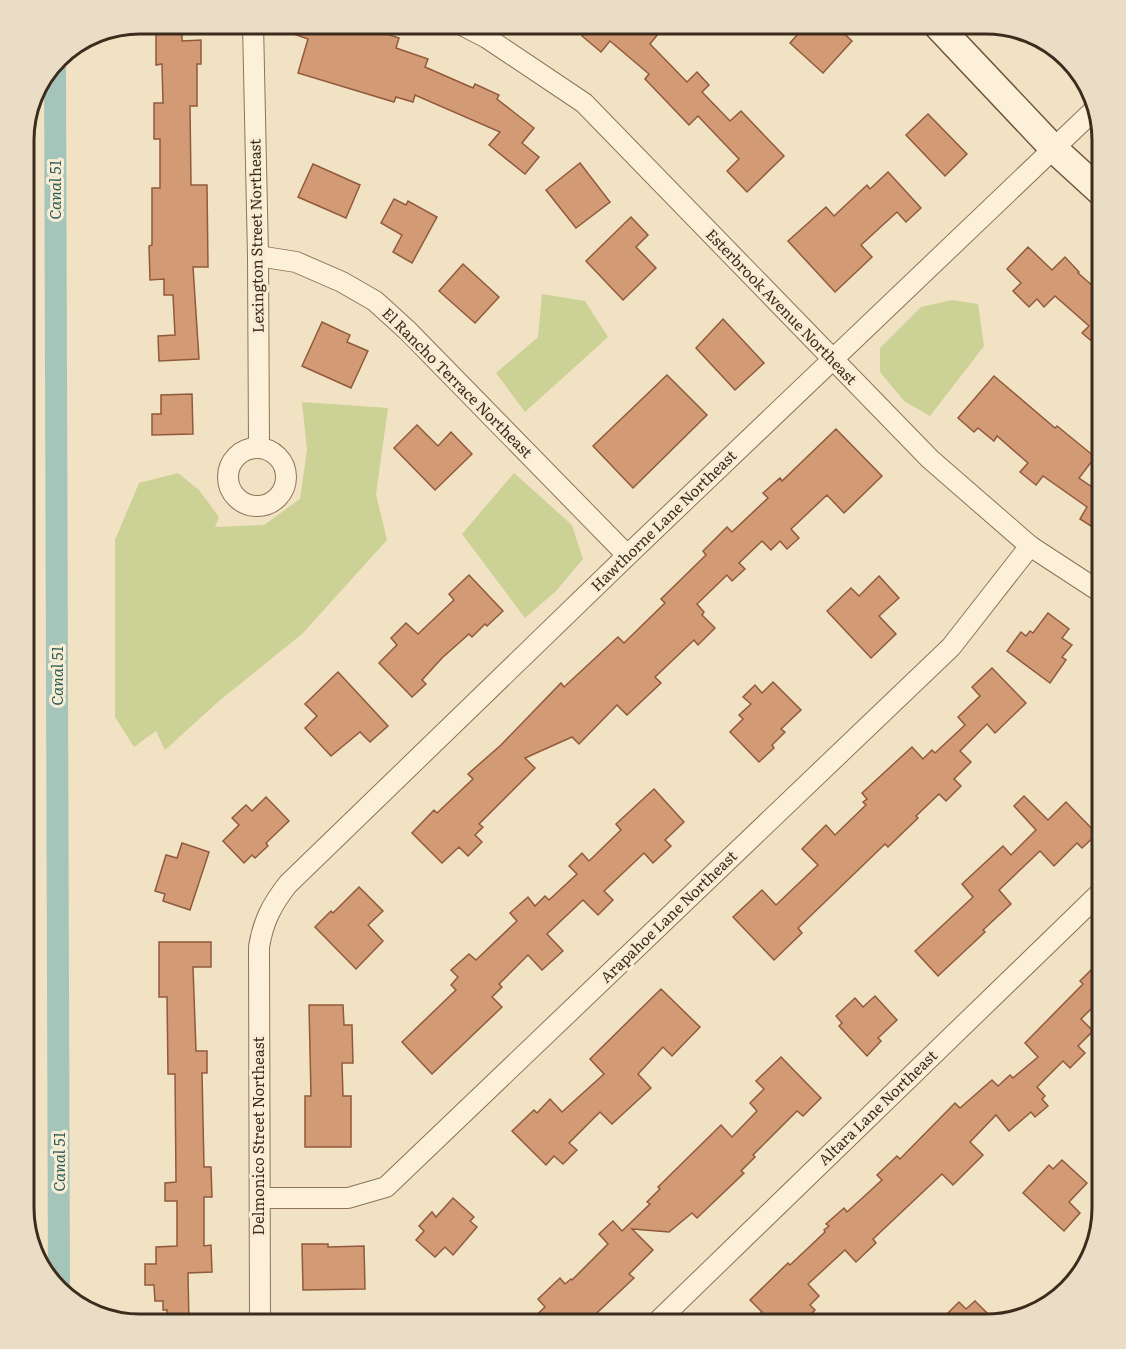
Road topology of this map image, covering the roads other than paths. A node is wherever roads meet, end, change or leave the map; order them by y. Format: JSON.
{"nodes":[{"id":1,"x":253,"y":34,"type":"edge"},
{"id":2,"x":481,"y":34,"type":"edge"},
{"id":3,"x":946,"y":35,"type":"edge"},
{"id":4,"x":1089,"y":115,"type":"edge"},
{"id":5,"x":1054,"y":149,"type":"junction"},
{"id":6,"x":1092,"y":184,"type":"edge"},
{"id":7,"x":258,"y":256,"type":"junction"},
{"id":8,"x":833,"y":360,"type":"junction"},
{"id":9,"x":259,"y":447,"type":"dead end"},
{"id":10,"x":1030,"y":546,"type":"junction"},
{"id":11,"x":627,"y":555,"type":"junction"},
{"id":12,"x":1092,"y":586,"type":"edge"},
{"id":13,"x":1092,"y":901,"type":"edge"},
{"id":14,"x":259,"y":947,"type":"joint"},
{"id":15,"x":260,"y":1198,"type":"junction"},
{"id":16,"x":260,"y":1314,"type":"edge"},
{"id":17,"x":665,"y":1314,"type":"edge"}],
"edges":[{"from":1,"to":7,"type":"street","name":"Lexington Street Northeast"},
{"from":2,"to":8,"type":"street","name":"Esterbrook Avenue Northeast"},
{"from":3,"to":5,"type":"street"},
{"from":4,"to":5,"type":"street","name":"Hawthorne Lane Northeast"},
{"from":5,"to":6,"type":"street"},
{"from":5,"to":8,"type":"street","name":"Hawthorne Lane Northeast"},
{"from":7,"to":9,"type":"street","name":"Lexington Street Northeast"},
{"from":7,"to":11,"type":"street","name":"El Rancho Terrace Northeast"},
{"from":8,"to":10,"type":"street","name":"Esterbrook Avenue Northeast"},
{"from":8,"to":11,"type":"street","name":"Hawthorne Lane Northeast"},
{"from":10,"to":12,"type":"street","name":"Esterbrook Avenue Northeast"},
{"from":10,"to":15,"type":"street","name":"Arapahoe Lane Northeast"},
{"from":11,"to":14,"type":"street","name":"Hawthorne Lane Northeast"},
{"from":13,"to":17,"type":"street","name":"Altara Lane Northeast"},
{"from":14,"to":15,"type":"street","name":"Delmonico Street Northeast"},
{"from":15,"to":16,"type":"street","name":"Delmonico Street Northeast"}]}
